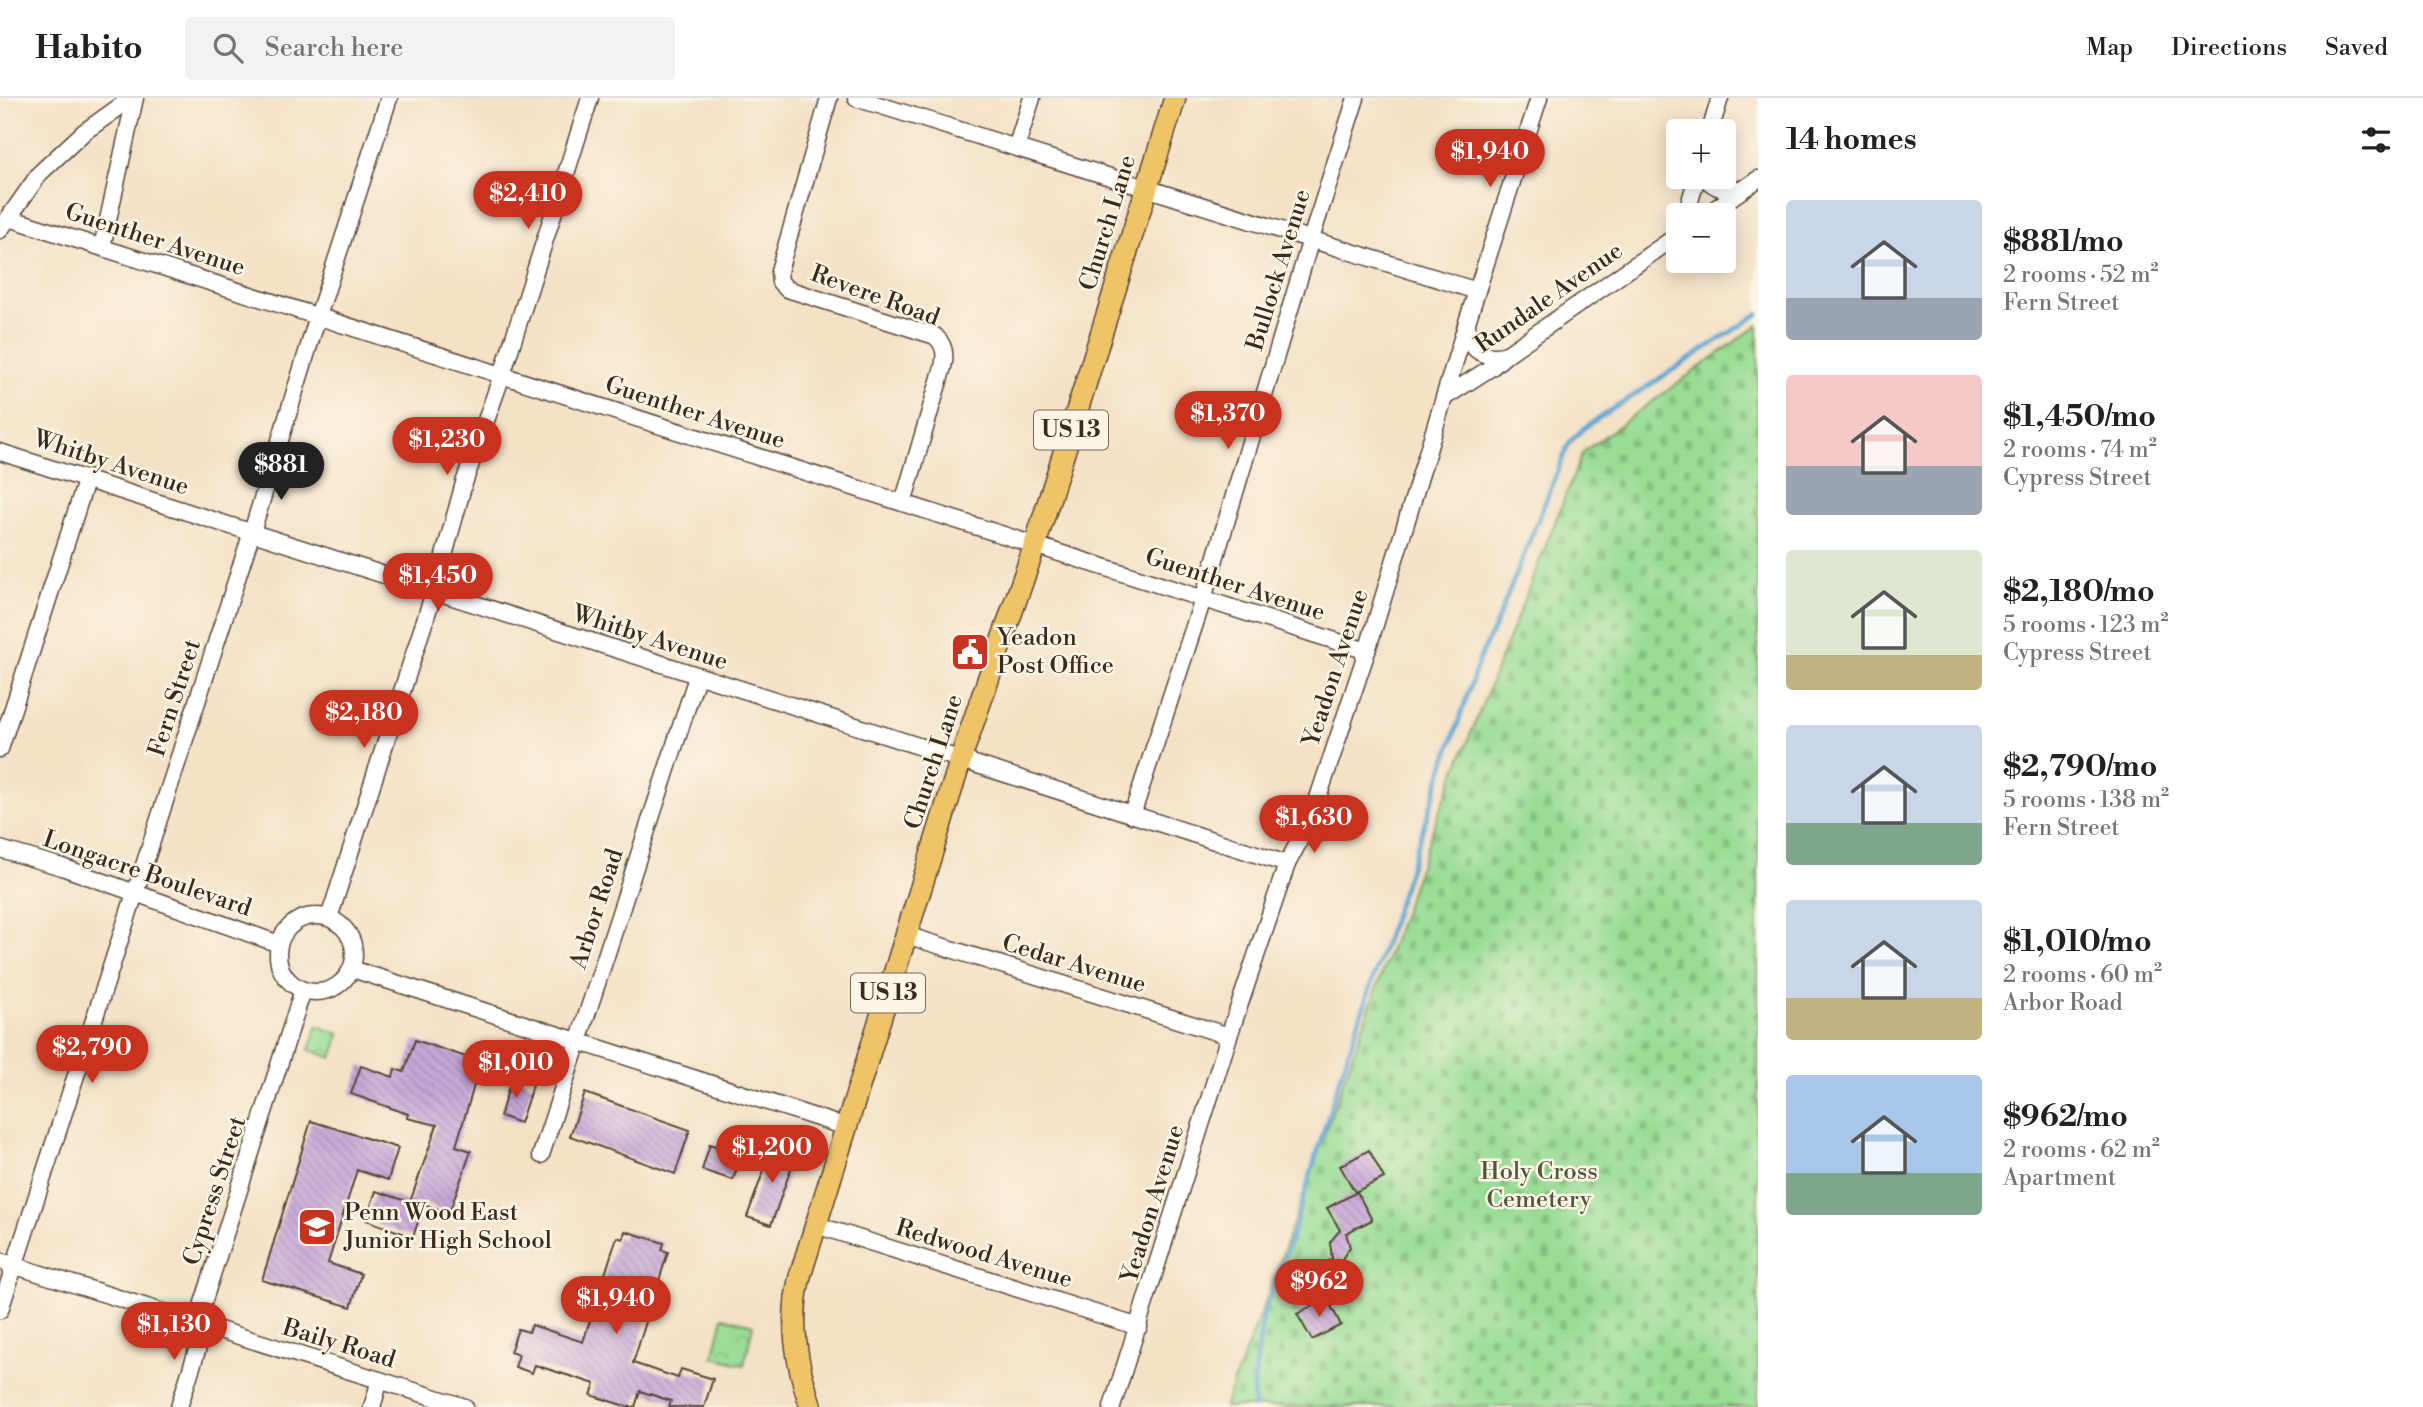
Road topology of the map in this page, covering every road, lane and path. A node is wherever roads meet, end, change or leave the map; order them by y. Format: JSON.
{"nodes":[{"id":1,"x":134,"y":98,"type":"edge"},
{"id":2,"x":389,"y":98,"type":"edge"},
{"id":3,"x":590,"y":98,"type":"edge"},
{"id":4,"x":829,"y":98,"type":"edge"},
{"id":5,"x":856,"y":98,"type":"edge"},
{"id":6,"x":1032,"y":98,"type":"edge"},
{"id":7,"x":1175,"y":98,"type":"edge"},
{"id":8,"x":1356,"y":98,"type":"edge"},
{"id":9,"x":1539,"y":98,"type":"edge"},
{"id":10,"x":1720,"y":98,"type":"edge"},
{"id":11,"x":885,"y":102,"type":"edge"},
{"id":12,"x":1714,"y":119,"type":"edge"},
{"id":13,"x":1016,"y":148,"type":"junction"},
{"id":14,"x":1752,"y":183,"type":"edge"},
{"id":15,"x":1146,"y":188,"type":"junction"},
{"id":16,"x":1723,"y":203,"type":"edge"},
{"id":17,"x":4,"y":224,"type":"edge"},
{"id":18,"x":1311,"y":239,"type":"junction"},
{"id":19,"x":1666,"y":243,"type":"edge"},
{"id":20,"x":102,"y":247,"type":"junction"},
{"id":21,"x":1477,"y":291,"type":"junction"},
{"id":22,"x":318,"y":316,"type":"junction"},
{"id":23,"x":1467,"y":322,"type":"junction"},
{"id":24,"x":1507,"y":354,"type":"junction"},
{"id":25,"x":502,"y":375,"type":"junction"},
{"id":26,"x":1445,"y":397,"type":"junction"},
{"id":27,"x":0,"y":452,"type":"edge"},
{"id":28,"x":87,"y":478,"type":"junction"},
{"id":29,"x":903,"y":503,"type":"junction"},
{"id":30,"x":252,"y":532,"type":"junction"},
{"id":31,"x":1035,"y":545,"type":"junction"},
{"id":32,"x":434,"y":592,"type":"junction"},
{"id":33,"x":1203,"y":598,"type":"junction"},
{"id":34,"x":1367,"y":651,"type":"junction"},
{"id":35,"x":697,"y":677,"type":"junction"},
{"id":36,"x":0,"y":749,"type":"edge"},
{"id":37,"x":961,"y":761,"type":"junction"},
{"id":38,"x":1132,"y":815,"type":"junction"},
{"id":39,"x":0,"y":849,"type":"edge"},
{"id":40,"x":1287,"y":864,"type":"junction"},
{"id":41,"x":135,"y":894,"type":"junction"},
{"id":42,"x":329,"y":918,"type":"junction"},
{"id":43,"x":906,"y":935,"type":"junction"},
{"id":44,"x":279,"y":943,"type":"junction"},
{"id":45,"x":352,"y":969,"type":"junction"},
{"id":46,"x":303,"y":990,"type":"junction"},
{"id":47,"x":1229,"y":1036,"type":"junction"},
{"id":48,"x":577,"y":1041,"type":"junction"},
{"id":49,"x":846,"y":1127,"type":"junction"},
{"id":50,"x":541,"y":1155,"type":"dead end"},
{"id":51,"x":816,"y":1225,"type":"junction"},
{"id":52,"x":7,"y":1263,"type":"edge"},
{"id":53,"x":0,"y":1310,"type":"edge"},
{"id":54,"x":202,"y":1325,"type":"junction"},
{"id":55,"x":1139,"y":1327,"type":"junction"},
{"id":56,"x":380,"y":1381,"type":"junction"},
{"id":57,"x":179,"y":1407,"type":"edge"},
{"id":58,"x":372,"y":1407,"type":"edge"},
{"id":59,"x":465,"y":1407,"type":"edge"},
{"id":60,"x":811,"y":1407,"type":"edge"},
{"id":61,"x":1112,"y":1407,"type":"edge"}],
"edges":[{"from":1,"to":17,"type":"street"},
{"from":1,"to":20,"type":"street"},
{"from":2,"to":22,"type":"street","name":"Fern Street"},
{"from":3,"to":25,"type":"street"},
{"from":4,"to":29,"type":"street","name":"Revere Road"},
{"from":5,"to":11,"type":"street"},
{"from":6,"to":13,"type":"street"},
{"from":7,"to":15,"type":"main road","name":"Church Lane","number":"US 13"},
{"from":8,"to":18,"type":"street","name":"Bullock Avenue"},
{"from":9,"to":21,"type":"street","name":"Yeadon Avenue"},
{"from":10,"to":12,"type":"street"},
{"from":11,"to":13,"type":"street"},
{"from":13,"to":15,"type":"street"},
{"from":14,"to":16,"type":"street"},
{"from":15,"to":18,"type":"street"},
{"from":15,"to":31,"type":"main road","name":"Church Lane","number":"US 13"},
{"from":17,"to":20,"type":"street","name":"Guenther Avenue"},
{"from":18,"to":21,"type":"street"},
{"from":18,"to":33,"type":"street","name":"Bullock Avenue"},
{"from":19,"to":24,"type":"street","name":"Rundale Avenue"},
{"from":20,"to":22,"type":"street","name":"Guenther Avenue"},
{"from":21,"to":23,"type":"street","name":"Yeadon Avenue"},
{"from":22,"to":25,"type":"street","name":"Guenther Avenue"},
{"from":22,"to":30,"type":"street","name":"Fern Street"},
{"from":23,"to":24,"type":"street"},
{"from":23,"to":26,"type":"street","name":"Yeadon Avenue"},
{"from":24,"to":26,"type":"street","name":"Rundale Avenue"},
{"from":25,"to":29,"type":"street","name":"Guenther Avenue"},
{"from":25,"to":32,"type":"street"},
{"from":26,"to":34,"type":"street","name":"Yeadon Avenue"},
{"from":27,"to":28,"type":"street","name":"Whitby Avenue"},
{"from":28,"to":30,"type":"street","name":"Whitby Avenue"},
{"from":28,"to":36,"type":"street"},
{"from":29,"to":31,"type":"street","name":"Guenther Avenue"},
{"from":30,"to":32,"type":"street","name":"Whitby Avenue"},
{"from":30,"to":41,"type":"street","name":"Fern Street"},
{"from":31,"to":33,"type":"street","name":"Guenther Avenue"},
{"from":31,"to":37,"type":"main road","name":"Church Lane","number":"US 13"},
{"from":32,"to":35,"type":"street","name":"Whitby Avenue"},
{"from":32,"to":42,"type":"street"},
{"from":33,"to":34,"type":"street","name":"Guenther Avenue"},
{"from":33,"to":38,"type":"street","name":"Bullock Avenue"},
{"from":34,"to":40,"type":"street","name":"Yeadon Avenue"},
{"from":35,"to":37,"type":"street","name":"Whitby Avenue"},
{"from":35,"to":48,"type":"street","name":"Arbor Road"},
{"from":37,"to":38,"type":"street","name":"Whitby Avenue"},
{"from":37,"to":43,"type":"main road","name":"Church Lane","number":"US 13"},
{"from":38,"to":40,"type":"street","name":"Whitby Avenue"},
{"from":39,"to":41,"type":"street","name":"Longacre Boulevard"},
{"from":40,"to":47,"type":"street","name":"Yeadon Avenue"},
{"from":41,"to":44,"type":"street","name":"Longacre Boulevard"},
{"from":41,"to":52,"type":"street","name":"Fern Street"},
{"from":42,"to":44,"type":"street"},
{"from":42,"to":45,"type":"street"},
{"from":43,"to":47,"type":"street","name":"Cedar Avenue"},
{"from":43,"to":49,"type":"main road","name":"Church Lane","number":"US 13"},
{"from":44,"to":46,"type":"street"},
{"from":45,"to":46,"type":"street"},
{"from":45,"to":48,"type":"street"},
{"from":46,"to":54,"type":"street","name":"Cypress Street"},
{"from":47,"to":55,"type":"street","name":"Yeadon Avenue"},
{"from":48,"to":49,"type":"street"},
{"from":48,"to":50,"type":"street","name":"Arbor Road"},
{"from":49,"to":51,"type":"main road","name":"Church Lane","number":"US 13"},
{"from":51,"to":55,"type":"street","name":"Redwood Avenue"},
{"from":51,"to":60,"type":"main road","name":"Church Lane","number":"US 13"},
{"from":52,"to":53,"type":"street","name":"Fern Street"},
{"from":52,"to":54,"type":"street","name":"Baily Road"},
{"from":54,"to":56,"type":"street","name":"Baily Road"},
{"from":54,"to":57,"type":"street","name":"Cypress Street"},
{"from":55,"to":61,"type":"street","name":"Yeadon Avenue"},
{"from":56,"to":58,"type":"street"},
{"from":56,"to":59,"type":"street","name":"Baily Road"}]}
